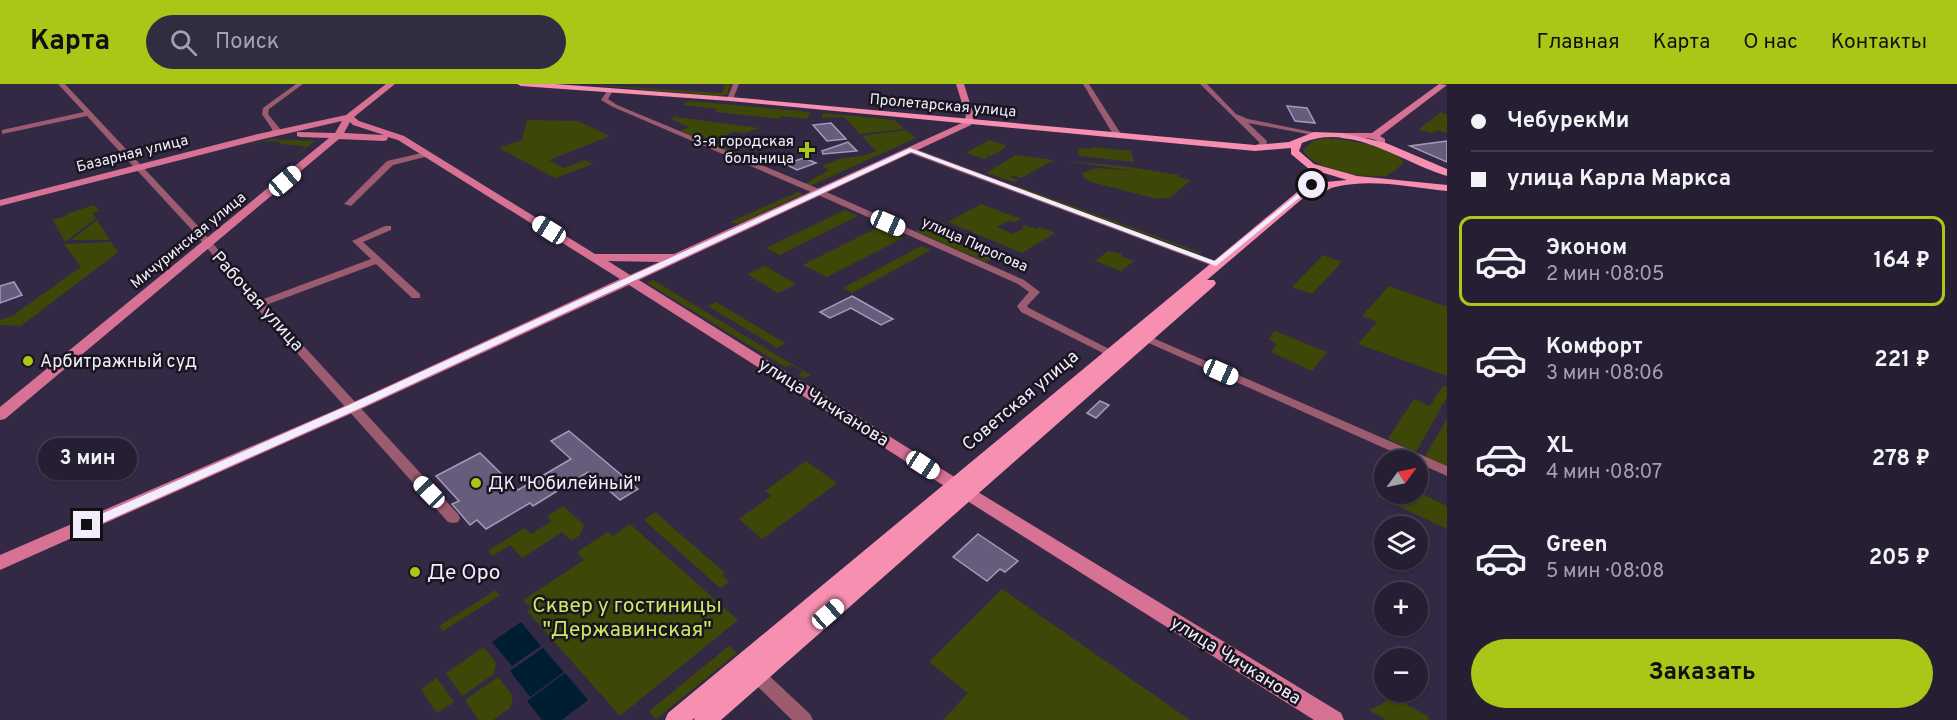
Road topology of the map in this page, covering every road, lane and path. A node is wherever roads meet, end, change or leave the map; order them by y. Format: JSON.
{"nodes":[{"id":1,"x":61,"y":84,"type":"edge"},
{"id":2,"x":300,"y":84,"type":"edge"},
{"id":3,"x":391,"y":84,"type":"edge"},
{"id":4,"x":521,"y":84,"type":"edge"},
{"id":5,"x":736,"y":84,"type":"edge"},
{"id":6,"x":960,"y":84,"type":"edge"},
{"id":7,"x":1086,"y":84,"type":"edge"},
{"id":8,"x":1203,"y":84,"type":"edge"},
{"id":9,"x":1444,"y":84,"type":"edge"},
{"id":10,"x":611,"y":89,"type":"junction"},
{"id":11,"x":730,"y":99,"type":"junction"},
{"id":12,"x":86,"y":114,"type":"junction"},
{"id":13,"x":1234,"y":115,"type":"junction"},
{"id":14,"x":349,"y":117,"type":"junction"},
{"id":15,"x":970,"y":122,"type":"junction"},
{"id":16,"x":0,"y":124,"type":"edge"},
{"id":17,"x":273,"y":134,"type":"junction"},
{"id":18,"x":1117,"y":134,"type":"junction"},
{"id":19,"x":338,"y":135,"type":"junction"},
{"id":20,"x":1323,"y":135,"type":"junction"},
{"id":21,"x":1342,"y":136,"type":"junction"},
{"id":22,"x":1374,"y":136,"type":"junction"},
{"id":23,"x":405,"y":142,"type":"junction"},
{"id":24,"x":1298,"y":143,"type":"junction"},
{"id":25,"x":1255,"y":148,"type":"junction"},
{"id":26,"x":910,"y":150,"type":"junction"},
{"id":27,"x":1394,"y":150,"type":"junction"},
{"id":28,"x":426,"y":154,"type":"junction"},
{"id":29,"x":1412,"y":158,"type":"junction"},
{"id":30,"x":1310,"y":166,"type":"junction"},
{"id":31,"x":137,"y":167,"type":"junction"},
{"id":32,"x":1447,"y":173,"type":"edge"},
{"id":33,"x":1366,"y":181,"type":"junction"},
{"id":34,"x":1383,"y":182,"type":"junction"},
{"id":35,"x":1447,"y":188,"type":"edge"},
{"id":36,"x":821,"y":193,"type":"junction"},
{"id":37,"x":0,"y":203,"type":"edge"},
{"id":38,"x":348,"y":204,"type":"dead end"},
{"id":39,"x":388,"y":228,"type":"dead end"},
{"id":40,"x":208,"y":245,"type":"junction"},
{"id":41,"x":592,"y":257,"type":"junction"},
{"id":42,"x":680,"y":257,"type":"junction"},
{"id":43,"x":376,"y":261,"type":"junction"},
{"id":44,"x":1222,"y":266,"type":"junction"},
{"id":45,"x":630,"y":280,"type":"junction"},
{"id":46,"x":416,"y":296,"type":"dead end"},
{"id":47,"x":260,"y":304,"type":"junction"},
{"id":48,"x":1146,"y":338,"type":"junction"},
{"id":49,"x":1111,"y":353,"type":"junction"},
{"id":50,"x":352,"y":408,"type":"junction"},
{"id":51,"x":0,"y":416,"type":"edge"},
{"id":52,"x":1447,"y":471,"type":"edge"},
{"id":53,"x":961,"y":489,"type":"junction"},
{"id":54,"x":453,"y":518,"type":"dead end"},
{"id":55,"x":0,"y":563,"type":"edge"},
{"id":56,"x":757,"y":675,"type":"junction"},
{"id":57,"x":676,"y":720,"type":"edge"},
{"id":58,"x":705,"y":720,"type":"edge"},
{"id":59,"x":804,"y":720,"type":"edge"},
{"id":60,"x":1333,"y":720,"type":"edge"}],
"edges":[{"from":1,"to":12,"type":"street","name":"Рабочая улица"},
{"from":2,"to":17,"type":"street"},
{"from":3,"to":14,"type":"main road","name":"Мичуринская улица"},
{"from":4,"to":10,"type":"main road","name":"Пролетарская улица"},
{"from":5,"to":11,"type":"street"},
{"from":6,"to":15,"type":"main road"},
{"from":7,"to":18,"type":"street"},
{"from":8,"to":13,"type":"street"},
{"from":9,"to":22,"type":"main road"},
{"from":10,"to":11,"type":"main road","name":"Пролетарская улица"},
{"from":10,"to":36,"type":"street","name":"улица Пирогова"},
{"from":11,"to":15,"type":"main road","name":"Пролетарская улица"},
{"from":12,"to":16,"type":"street"},
{"from":12,"to":31,"type":"street","name":"Рабочая улица"},
{"from":13,"to":20,"type":"street"},
{"from":13,"to":25,"type":"street"},
{"from":14,"to":17,"type":"main road"},
{"from":14,"to":19,"type":"main road","name":"Мичуринская улица"},
{"from":14,"to":23,"type":"main road","name":"улица Чичканова"},
{"from":15,"to":18,"type":"main road","name":"Пролетарская улица"},
{"from":15,"to":26,"type":"main road"},
{"from":17,"to":19,"type":"main road"},
{"from":17,"to":31,"type":"main road","name":"Базарная улица"},
{"from":18,"to":25,"type":"main road","name":"Пролетарская улица"},
{"from":19,"to":23,"type":"main road"},
{"from":19,"to":40,"type":"main road","name":"Мичуринская улица"},
{"from":20,"to":21,"type":"main road"},
{"from":20,"to":24,"type":"main road"},
{"from":21,"to":22,"type":"main road"},
{"from":21,"to":27,"type":"main road"},
{"from":22,"to":27,"type":"main road"},
{"from":23,"to":28,"type":"main road","name":"улица Чичканова"},
{"from":24,"to":25,"type":"main road"},
{"from":24,"to":30,"type":"main road"},
{"from":25,"to":30,"type":"main road"},
{"from":26,"to":36,"type":"main road"},
{"from":26,"to":44,"type":"street"},
{"from":27,"to":29,"type":"main road"},
{"from":28,"to":38,"type":"street"},
{"from":28,"to":41,"type":"main road","name":"улица Чичканова"},
{"from":29,"to":32,"type":"main road"},
{"from":29,"to":34,"type":"main road"},
{"from":30,"to":33,"type":"main road"},
{"from":30,"to":44,"type":"main road","name":"Советская улица"},
{"from":31,"to":37,"type":"main road","name":"Базарная улица"},
{"from":31,"to":40,"type":"street","name":"Рабочая улица"},
{"from":33,"to":34,"type":"main road"},
{"from":33,"to":44,"type":"main road"},
{"from":34,"to":35,"type":"main road"},
{"from":36,"to":42,"type":"main road"},
{"from":36,"to":49,"type":"street","name":"улица Пирогова"},
{"from":39,"to":43,"type":"street"},
{"from":40,"to":47,"type":"street","name":"Рабочая улица"},
{"from":40,"to":51,"type":"main road","name":"Мичуринская улица"},
{"from":41,"to":42,"type":"main road"},
{"from":41,"to":45,"type":"main road","name":"улица Чичканова"},
{"from":42,"to":45,"type":"main road"},
{"from":43,"to":46,"type":"street"},
{"from":43,"to":47,"type":"street"},
{"from":44,"to":48,"type":"main road"},
{"from":44,"to":49,"type":"main road","name":"Советская улица"},
{"from":45,"to":50,"type":"main road"},
{"from":45,"to":53,"type":"main road","name":"улица Чичканова"},
{"from":47,"to":50,"type":"street","name":"Рабочая улица"},
{"from":48,"to":52,"type":"street"},
{"from":48,"to":53,"type":"main road"},
{"from":49,"to":53,"type":"main road","name":"Советская улица"},
{"from":50,"to":54,"type":"street","name":"Рабочая улица"},
{"from":50,"to":55,"type":"main road"},
{"from":53,"to":56,"type":"main road"},
{"from":53,"to":57,"type":"main road","name":"Советская улица"},
{"from":53,"to":60,"type":"main road","name":"улица Чичканова"},
{"from":56,"to":58,"type":"main road"},
{"from":56,"to":59,"type":"street"}]}
